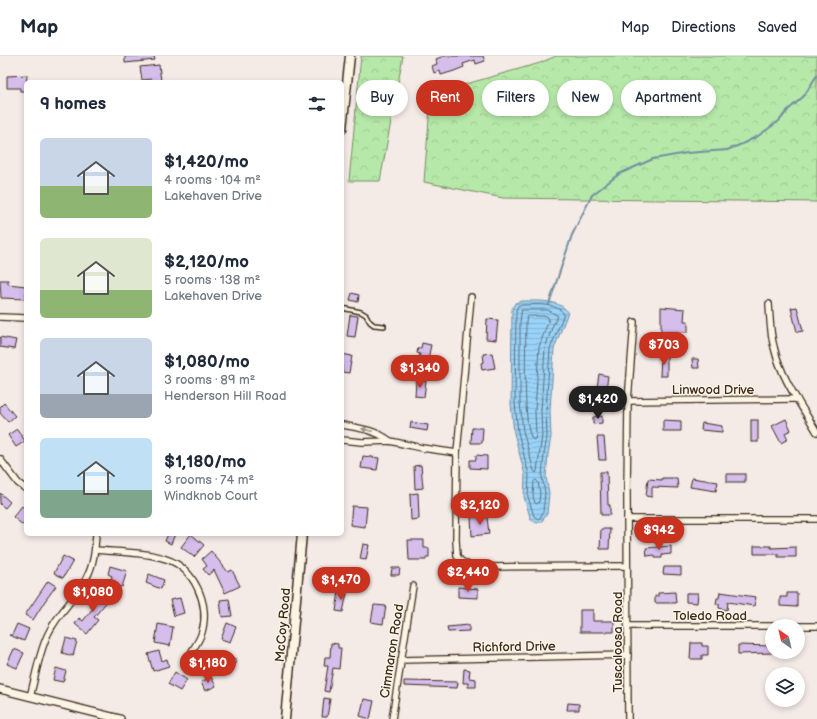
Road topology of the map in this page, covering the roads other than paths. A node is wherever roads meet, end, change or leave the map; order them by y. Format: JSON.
{"nodes":[{"id":1,"x":350,"y":56,"type":"edge"},
{"id":2,"x":344,"y":112,"type":"edge"},
{"id":3,"x":471,"y":297,"type":"dead end"},
{"id":4,"x":769,"y":304,"type":"dead end"},
{"id":5,"x":344,"y":308,"type":"edge"},
{"id":6,"x":0,"y":317,"type":"edge"},
{"id":7,"x":24,"y":318,"type":"edge"},
{"id":8,"x":634,"y":322,"type":"dead end"},
{"id":9,"x":384,"y":326,"type":"dead end"},
{"id":10,"x":797,"y":399,"type":"junction"},
{"id":11,"x":628,"y":401,"type":"junction"},
{"id":12,"x":344,"y":425,"type":"edge"},
{"id":13,"x":817,"y":432,"type":"edge"},
{"id":14,"x":344,"y":440,"type":"edge"},
{"id":15,"x":390,"y":441,"type":"junction"},
{"id":16,"x":457,"y":453,"type":"junction"},
{"id":17,"x":0,"y":458,"type":"edge"},
{"id":18,"x":24,"y":487,"type":"edge"},
{"id":19,"x":627,"y":519,"type":"junction"},
{"id":20,"x":817,"y":519,"type":"edge"},
{"id":21,"x":96,"y":536,"type":"edge"},
{"id":22,"x":302,"y":536,"type":"edge"},
{"id":23,"x":95,"y":550,"type":"junction"},
{"id":24,"x":627,"y":566,"type":"junction"},
{"id":25,"x":413,"y":586,"type":"dead end"},
{"id":26,"x":628,"y":626,"type":"junction"},
{"id":27,"x":817,"y":626,"type":"edge"},
{"id":28,"x":192,"y":651,"type":"dead end"},
{"id":29,"x":628,"y":655,"type":"junction"},
{"id":30,"x":401,"y":660,"type":"junction"},
{"id":31,"x":0,"y":689,"type":"edge"},
{"id":32,"x":30,"y":697,"type":"junction"},
{"id":33,"x":120,"y":719,"type":"edge"},
{"id":34,"x":285,"y":719,"type":"edge"},
{"id":35,"x":392,"y":719,"type":"edge"},
{"id":36,"x":628,"y":719,"type":"edge"}],
"edges":[{"from":1,"to":2,"type":"main road"},
{"from":3,"to":16,"type":"street"},
{"from":4,"to":10,"type":"street"},
{"from":5,"to":9,"type":"lane"},
{"from":6,"to":7,"type":"street"},
{"from":8,"to":11,"type":"street","name":"Tuscaloosa Road"},
{"from":10,"to":11,"type":"street","name":"Linwood Drive"},
{"from":10,"to":13,"type":"street"},
{"from":11,"to":19,"type":"street","name":"Tuscaloosa Road"},
{"from":15,"to":12,"type":"street","one_way":true},
{"from":14,"to":15,"type":"street"},
{"from":15,"to":16,"type":"street"},
{"from":16,"to":24,"type":"street"},
{"from":17,"to":18,"type":"street"},
{"from":19,"to":20,"type":"street"},
{"from":19,"to":24,"type":"street","name":"Tuscaloosa Road"},
{"from":21,"to":23,"type":"street"},
{"from":22,"to":34,"type":"main road","name":"McCoy Road"},
{"from":23,"to":28,"type":"street"},
{"from":23,"to":32,"type":"street"},
{"from":24,"to":26,"type":"street","name":"Tuscaloosa Road"},
{"from":25,"to":30,"type":"street","name":"Cimmaron Road"},
{"from":26,"to":27,"type":"street","name":"Toledo Road"},
{"from":26,"to":29,"type":"street","name":"Tuscaloosa Road"},
{"from":29,"to":30,"type":"street","name":"Richford Drive"},
{"from":29,"to":36,"type":"street","name":"Tuscaloosa Road"},
{"from":30,"to":35,"type":"street","name":"Cimmaron Road"},
{"from":31,"to":32,"type":"street"},
{"from":32,"to":33,"type":"street"}]}
